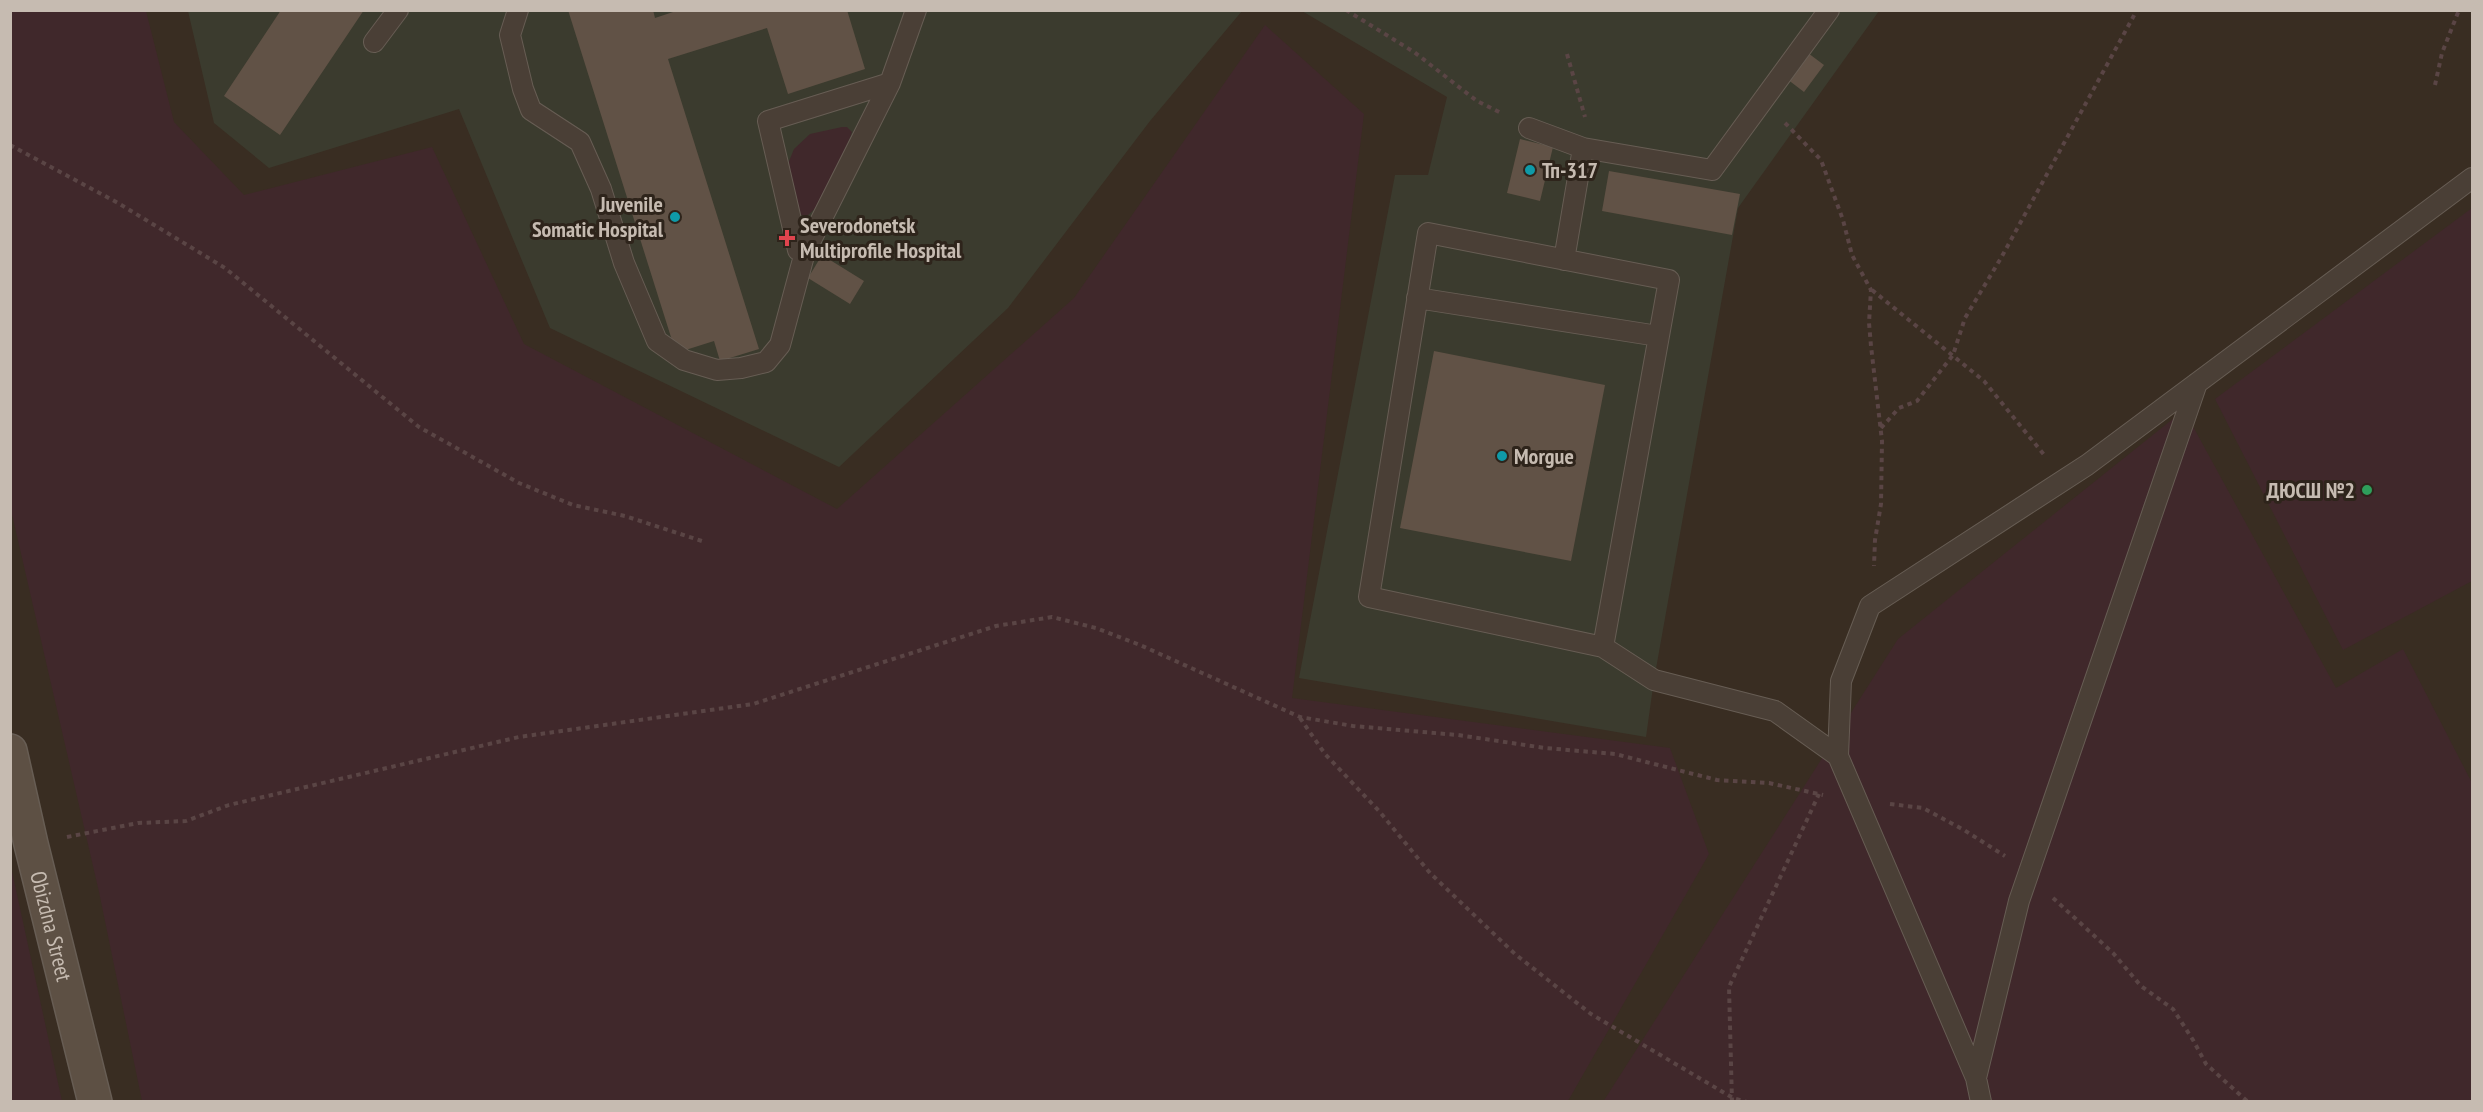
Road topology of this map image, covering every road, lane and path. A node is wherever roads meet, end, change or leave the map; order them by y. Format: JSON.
{"nodes":[{"id":1,"x":398,"y":10,"type":"edge"},
{"id":2,"x":518,"y":10,"type":"edge"},
{"id":3,"x":916,"y":10,"type":"edge"},
{"id":4,"x":1346,"y":10,"type":"edge"},
{"id":5,"x":1829,"y":10,"type":"edge"},
{"id":6,"x":2137,"y":10,"type":"edge"},
{"id":7,"x":2459,"y":10,"type":"edge"},
{"id":8,"x":374,"y":42,"type":"dead end"},
{"id":9,"x":1567,"y":54,"type":"dead end"},
{"id":10,"x":890,"y":83,"type":"junction"},
{"id":11,"x":2435,"y":85,"type":"dead end"},
{"id":12,"x":1763,"y":101,"type":"junction"},
{"id":13,"x":1529,"y":128,"type":"joint"},
{"id":14,"x":10,"y":145,"type":"edge"},
{"id":15,"x":1583,"y":148,"type":"junction"},
{"id":16,"x":2472,"y":178,"type":"edge"},
{"id":17,"x":805,"y":252,"type":"junction"},
{"id":18,"x":1564,"y":260,"type":"junction"},
{"id":19,"x":1871,"y":290,"type":"junction"},
{"id":20,"x":1417,"y":297,"type":"junction"},
{"id":21,"x":1658,"y":336,"type":"junction"},
{"id":22,"x":1953,"y":354,"type":"junction"},
{"id":23,"x":2197,"y":383,"type":"junction"},
{"id":24,"x":1881,"y":428,"type":"junction"},
{"id":25,"x":2065,"y":480,"type":"junction"},
{"id":26,"x":705,"y":542,"type":"dead end"},
{"id":27,"x":1870,"y":606,"type":"junction"},
{"id":28,"x":1603,"y":647,"type":"junction"},
{"id":29,"x":1300,"y":717,"type":"junction"},
{"id":30,"x":10,"y":751,"type":"edge"},
{"id":31,"x":1838,"y":756,"type":"junction"},
{"id":32,"x":1819,"y":795,"type":"junction"},
{"id":33,"x":1855,"y":799,"type":"junction"},
{"id":34,"x":31,"y":844,"type":"junction"},
{"id":35,"x":2028,"y":876,"type":"junction"},
{"id":36,"x":1976,"y":1078,"type":"junction"},
{"id":37,"x":1732,"y":1100,"type":"edge"},
{"id":38,"x":96,"y":1101,"type":"edge"},
{"id":39,"x":1747,"y":1101,"type":"edge"},
{"id":40,"x":1981,"y":1101,"type":"edge"},
{"id":41,"x":2248,"y":1101,"type":"edge"}],
"edges":[{"from":1,"to":8,"type":"lane"},
{"from":2,"to":17,"type":"lane"},
{"from":3,"to":10,"type":"lane"},
{"from":4,"to":13,"type":"path"},
{"from":5,"to":12,"type":"lane"},
{"from":6,"to":22,"type":"path"},
{"from":7,"to":11,"type":"path"},
{"from":9,"to":15,"type":"path"},
{"from":10,"to":17,"type":"lane"},
{"from":10,"to":17,"type":"lane"},
{"from":12,"to":15,"type":"lane"},
{"from":12,"to":19,"type":"path"},
{"from":13,"to":15,"type":"lane"},
{"from":14,"to":26,"type":"path"},
{"from":15,"to":18,"type":"lane"},
{"from":16,"to":23,"type":"lane"},
{"from":18,"to":20,"type":"lane"},
{"from":18,"to":21,"type":"lane"},
{"from":19,"to":22,"type":"path"},
{"from":19,"to":24,"type":"path"},
{"from":20,"to":21,"type":"lane"},
{"from":20,"to":28,"type":"lane"},
{"from":21,"to":28,"type":"lane"},
{"from":22,"to":24,"type":"path"},
{"from":22,"to":25,"type":"path"},
{"from":23,"to":25,"type":"lane"},
{"from":23,"to":35,"type":"lane"},
{"from":24,"to":27,"type":"path"},
{"from":25,"to":27,"type":"lane"},
{"from":27,"to":31,"type":"lane"},
{"from":28,"to":31,"type":"lane"},
{"from":29,"to":32,"type":"path"},
{"from":29,"to":34,"type":"path"},
{"from":29,"to":37,"type":"path"},
{"from":30,"to":34,"type":"main road","name":"Obizdna Street"},
{"from":31,"to":32,"type":"path"},
{"from":31,"to":33,"type":"lane"},
{"from":32,"to":33,"type":"path"},
{"from":32,"to":37,"type":"path"},
{"from":33,"to":35,"type":"path"},
{"from":33,"to":36,"type":"lane"},
{"from":34,"to":38,"type":"main road","name":"Obizdna Street"},
{"from":35,"to":36,"type":"lane"},
{"from":35,"to":41,"type":"path"},
{"from":36,"to":40,"type":"lane"},
{"from":37,"to":39,"type":"path"}]}
